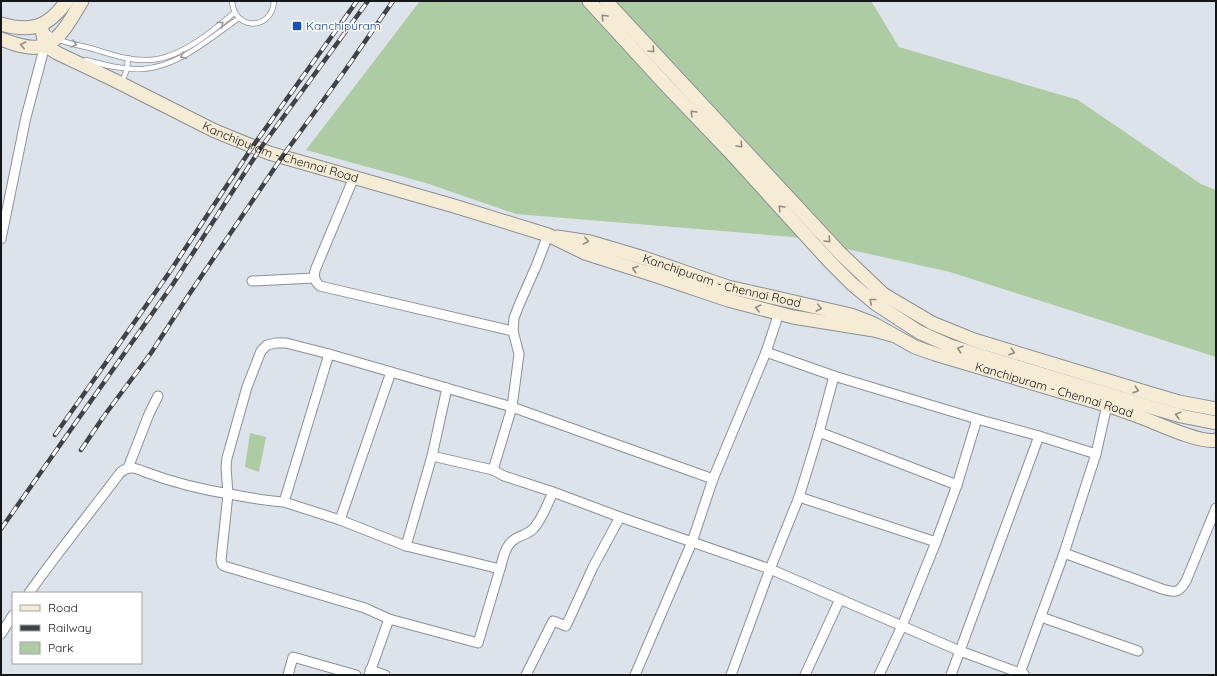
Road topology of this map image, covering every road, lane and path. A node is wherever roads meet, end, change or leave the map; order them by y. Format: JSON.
{"nodes":[{"id":1,"x":67,"y":1,"type":"edge"},
{"id":2,"x":82,"y":1,"type":"edge"},
{"id":3,"x":232,"y":1,"type":"edge"},
{"id":4,"x":274,"y":1,"type":"edge"},
{"id":5,"x":589,"y":1,"type":"edge"},
{"id":6,"x":606,"y":1,"type":"edge"},
{"id":7,"x":234,"y":12,"type":"junction"},
{"id":8,"x":239,"y":18,"type":"junction"},
{"id":9,"x":1,"y":24,"type":"edge"},
{"id":10,"x":41,"y":25,"type":"junction"},
{"id":11,"x":1,"y":39,"type":"edge"},
{"id":12,"x":52,"y":45,"type":"junction"},
{"id":13,"x":128,"y":58,"type":"junction"},
{"id":14,"x":127,"y":69,"type":"junction"},
{"id":15,"x":121,"y":84,"type":"junction"},
{"id":16,"x":354,"y":177,"type":"junction"},
{"id":17,"x":548,"y":235,"type":"junction"},
{"id":18,"x":1,"y":240,"type":"edge"},
{"id":19,"x":314,"y":278,"type":"junction"},
{"id":20,"x":252,"y":281,"type":"dead end"},
{"id":21,"x":779,"y":313,"type":"junction"},
{"id":22,"x":513,"y":331,"type":"junction"},
{"id":23,"x":892,"y":335,"type":"junction"},
{"id":24,"x":766,"y":352,"type":"junction"},
{"id":25,"x":329,"y":354,"type":"junction"},
{"id":26,"x":392,"y":372,"type":"junction"},
{"id":27,"x":834,"y":376,"type":"junction"},
{"id":28,"x":447,"y":388,"type":"junction"},
{"id":29,"x":158,"y":396,"type":"dead end"},
{"id":30,"x":1108,"y":406,"type":"junction"},
{"id":31,"x":512,"y":407,"type":"junction"},
{"id":32,"x":1216,"y":409,"type":"edge"},
{"id":33,"x":977,"y":419,"type":"junction"},
{"id":34,"x":1216,"y":423,"type":"edge"},
{"id":35,"x":819,"y":432,"type":"junction"},
{"id":36,"x":1039,"y":436,"type":"junction"},
{"id":37,"x":1216,"y":440,"type":"edge"},
{"id":38,"x":1096,"y":454,"type":"junction"},
{"id":39,"x":432,"y":456,"type":"junction"},
{"id":40,"x":128,"y":468,"type":"junction"},
{"id":41,"x":494,"y":470,"type":"junction"},
{"id":42,"x":713,"y":479,"type":"junction"},
{"id":43,"x":957,"y":485,"type":"junction"},
{"id":44,"x":553,"y":492,"type":"junction"},
{"id":45,"x":228,"y":494,"type":"junction"},
{"id":46,"x":799,"y":496,"type":"junction"},
{"id":47,"x":284,"y":502,"type":"junction"},
{"id":48,"x":1216,"y":508,"type":"edge"},
{"id":49,"x":620,"y":517,"type":"junction"},
{"id":50,"x":340,"y":520,"type":"junction"},
{"id":51,"x":692,"y":542,"type":"junction"},
{"id":52,"x":936,"y":542,"type":"junction"},
{"id":53,"x":406,"y":546,"type":"junction"},
{"id":54,"x":1064,"y":553,"type":"junction"},
{"id":55,"x":500,"y":569,"type":"junction"},
{"id":56,"x":770,"y":569,"type":"junction"},
{"id":57,"x":30,"y":592,"type":"edge"},
{"id":58,"x":840,"y":599,"type":"junction"},
{"id":59,"x":12,"y":617,"type":"edge"},
{"id":60,"x":1041,"y":617,"type":"junction"},
{"id":61,"x":389,"y":618,"type":"junction"},
{"id":62,"x":902,"y":626,"type":"junction"},
{"id":63,"x":1,"y":634,"type":"edge"},
{"id":64,"x":960,"y":651,"type":"junction"},
{"id":65,"x":1138,"y":652,"type":"dead end"},
{"id":66,"x":370,"y":673,"type":"edge"},
{"id":67,"x":1021,"y":674,"type":"edge"},
{"id":68,"x":288,"y":675,"type":"edge"},
{"id":69,"x":356,"y":675,"type":"edge"},
{"id":70,"x":385,"y":675,"type":"edge"},
{"id":71,"x":526,"y":675,"type":"edge"},
{"id":72,"x":635,"y":675,"type":"edge"},
{"id":73,"x":731,"y":675,"type":"edge"},
{"id":74,"x":805,"y":675,"type":"edge"},
{"id":75,"x":879,"y":675,"type":"edge"},
{"id":76,"x":951,"y":675,"type":"edge"}],
"edges":[{"from":1,"to":10,"type":"main road"},
{"from":2,"to":12,"type":"main road"},
{"from":3,"to":7,"type":"lane"},
{"from":4,"to":8,"type":"lane"},
{"from":34,"to":5,"type":"main road","one_way":true},
{"from":6,"to":32,"type":"main road","one_way":true},
{"from":7,"to":8,"type":"lane"},
{"from":13,"to":7,"type":"lane","one_way":true},
{"from":8,"to":14,"type":"lane","one_way":true},
{"from":9,"to":10,"type":"main road"},
{"from":10,"to":12,"type":"main road"},
{"from":12,"to":11,"type":"main road","one_way":true},
{"from":12,"to":13,"type":"lane","one_way":true},
{"from":12,"to":14,"type":"lane"},
{"from":12,"to":15,"type":"main road","name":"Kanchipuram - Chennai Road"},
{"from":12,"to":18,"type":"street"},
{"from":13,"to":14,"type":"lane"},
{"from":14,"to":15,"type":"lane"},
{"from":15,"to":16,"type":"main road","name":"Kanchipuram - Chennai Road"},
{"from":16,"to":17,"type":"main road","name":"Kanchipuram - Chennai Road"},
{"from":16,"to":19,"type":"street"},
{"from":21,"to":17,"type":"main road","name":"Kanchipuram - Chennai Road","one_way":true},
{"from":17,"to":22,"type":"street"},
{"from":17,"to":23,"type":"main road","name":"Kanchipuram - Chennai Road","one_way":true},
{"from":19,"to":20,"type":"street"},
{"from":19,"to":22,"type":"street"},
{"from":21,"to":23,"type":"main road","name":"Kanchipuram - Chennai Road"},
{"from":21,"to":24,"type":"street"},
{"from":22,"to":31,"type":"street"},
{"from":23,"to":30,"type":"main road","name":"Kanchipuram - Chennai Road"},
{"from":24,"to":27,"type":"street"},
{"from":24,"to":42,"type":"street"},
{"from":25,"to":26,"type":"street"},
{"from":25,"to":45,"type":"street"},
{"from":25,"to":47,"type":"street"},
{"from":26,"to":28,"type":"street"},
{"from":26,"to":50,"type":"street"},
{"from":27,"to":33,"type":"street"},
{"from":27,"to":35,"type":"street"},
{"from":28,"to":31,"type":"street"},
{"from":28,"to":39,"type":"street"},
{"from":29,"to":40,"type":"street"},
{"from":30,"to":37,"type":"main road","name":"Kanchipuram - Chennai Road"},
{"from":30,"to":38,"type":"street"},
{"from":31,"to":41,"type":"street"},
{"from":31,"to":42,"type":"street"},
{"from":33,"to":36,"type":"street"},
{"from":33,"to":43,"type":"street"},
{"from":35,"to":43,"type":"street"},
{"from":35,"to":46,"type":"street"},
{"from":36,"to":38,"type":"street"},
{"from":36,"to":64,"type":"street"},
{"from":38,"to":54,"type":"street"},
{"from":39,"to":41,"type":"street"},
{"from":39,"to":53,"type":"street"},
{"from":40,"to":45,"type":"street"},
{"from":40,"to":57,"type":"street"},
{"from":41,"to":44,"type":"street"},
{"from":42,"to":51,"type":"street"},
{"from":43,"to":52,"type":"street"},
{"from":44,"to":49,"type":"street"},
{"from":44,"to":55,"type":"street"},
{"from":45,"to":47,"type":"street"},
{"from":45,"to":61,"type":"street"},
{"from":46,"to":52,"type":"street"},
{"from":46,"to":56,"type":"street"},
{"from":47,"to":50,"type":"street"},
{"from":48,"to":54,"type":"street"},
{"from":49,"to":51,"type":"street"},
{"from":49,"to":71,"type":"street"},
{"from":50,"to":53,"type":"street"},
{"from":51,"to":56,"type":"street"},
{"from":51,"to":72,"type":"street"},
{"from":52,"to":62,"type":"street"},
{"from":53,"to":55,"type":"street"},
{"from":54,"to":60,"type":"street"},
{"from":55,"to":61,"type":"street"},
{"from":56,"to":58,"type":"street"},
{"from":56,"to":73,"type":"street"},
{"from":58,"to":62,"type":"street"},
{"from":58,"to":74,"type":"street"},
{"from":59,"to":63,"type":"street"},
{"from":60,"to":65,"type":"street"},
{"from":60,"to":67,"type":"street"},
{"from":61,"to":66,"type":"street"},
{"from":62,"to":64,"type":"street"},
{"from":62,"to":75,"type":"street"},
{"from":64,"to":67,"type":"street"},
{"from":64,"to":76,"type":"street"},
{"from":66,"to":70,"type":"street"},
{"from":68,"to":69,"type":"street"}]}
